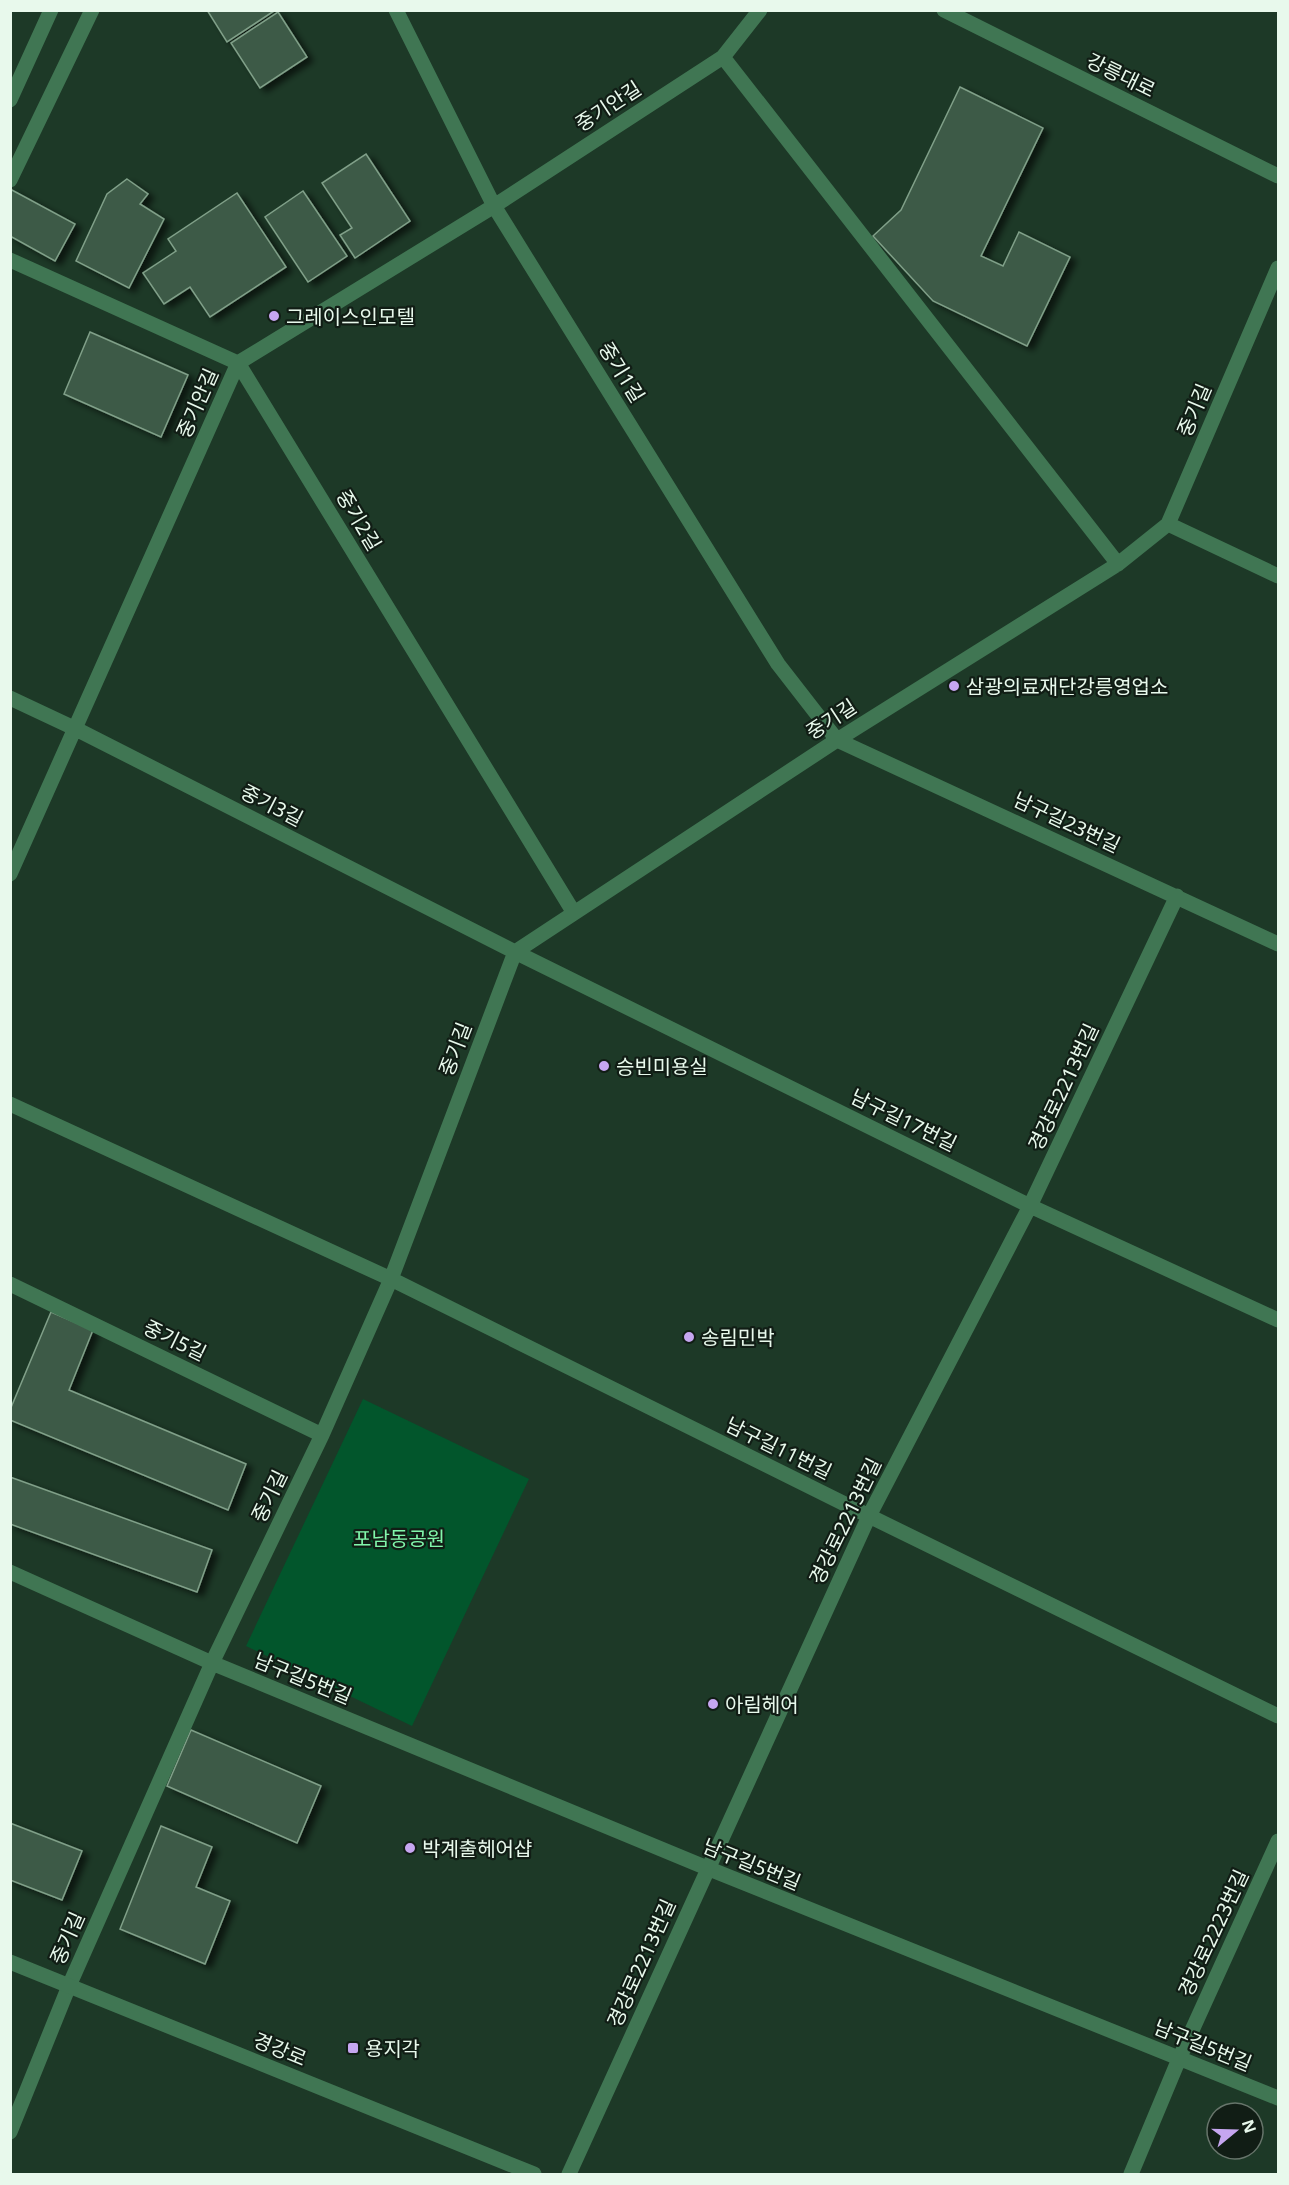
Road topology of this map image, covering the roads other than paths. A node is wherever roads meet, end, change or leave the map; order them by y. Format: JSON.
{"nodes":[{"id":1,"x":51,"y":10,"type":"edge"},
{"id":2,"x":92,"y":10,"type":"edge"},
{"id":3,"x":396,"y":10,"type":"edge"},
{"id":4,"x":760,"y":10,"type":"edge"},
{"id":5,"x":944,"y":10,"type":"edge"},
{"id":6,"x":723,"y":57,"type":"junction"},
{"id":7,"x":10,"y":100,"type":"edge"},
{"id":8,"x":1278,"y":177,"type":"edge"},
{"id":9,"x":10,"y":180,"type":"edge"},
{"id":10,"x":494,"y":206,"type":"junction"},
{"id":11,"x":10,"y":260,"type":"edge"},
{"id":12,"x":1278,"y":268,"type":"edge"},
{"id":13,"x":238,"y":363,"type":"junction"},
{"id":14,"x":1168,"y":524,"type":"junction"},
{"id":15,"x":1118,"y":564,"type":"junction"},
{"id":16,"x":1278,"y":576,"type":"edge"},
{"id":17,"x":10,"y":698,"type":"edge"},
{"id":18,"x":76,"y":729,"type":"junction"},
{"id":19,"x":837,"y":740,"type":"junction"},
{"id":20,"x":10,"y":874,"type":"edge"},
{"id":21,"x":1177,"y":896,"type":"junction"},
{"id":22,"x":574,"y":913,"type":"junction"},
{"id":23,"x":1278,"y":944,"type":"edge"},
{"id":24,"x":515,"y":952,"type":"junction"},
{"id":25,"x":10,"y":1104,"type":"edge"},
{"id":26,"x":1030,"y":1206,"type":"junction"},
{"id":27,"x":391,"y":1279,"type":"junction"},
{"id":28,"x":10,"y":1284,"type":"edge"},
{"id":29,"x":1278,"y":1320,"type":"edge"},
{"id":30,"x":322,"y":1435,"type":"junction"},
{"id":31,"x":869,"y":1516,"type":"junction"},
{"id":32,"x":10,"y":1572,"type":"edge"},
{"id":33,"x":212,"y":1663,"type":"junction"},
{"id":34,"x":1278,"y":1716,"type":"edge"},
{"id":35,"x":1278,"y":1841,"type":"edge"},
{"id":36,"x":707,"y":1868,"type":"junction"},
{"id":37,"x":10,"y":1962,"type":"edge"},
{"id":38,"x":69,"y":1986,"type":"junction"},
{"id":39,"x":1179,"y":2058,"type":"junction"},
{"id":40,"x":1278,"y":2098,"type":"edge"},
{"id":41,"x":10,"y":2132,"type":"edge"},
{"id":42,"x":534,"y":2175,"type":"edge"},
{"id":43,"x":569,"y":2175,"type":"edge"},
{"id":44,"x":1131,"y":2175,"type":"edge"}],
"edges":[{"from":1,"to":7,"type":"street"},
{"from":2,"to":9,"type":"street"},
{"from":3,"to":10,"type":"street","name":"중기1길"},
{"from":4,"to":6,"type":"street","name":"중기안길"},
{"from":5,"to":8,"type":"street","name":"강릉대로"},
{"from":6,"to":10,"type":"street","name":"중기안길"},
{"from":6,"to":15,"type":"street"},
{"from":10,"to":13,"type":"street","name":"중기안길"},
{"from":10,"to":19,"type":"street","name":"중기1길"},
{"from":11,"to":13,"type":"street"},
{"from":12,"to":14,"type":"street","name":"중기길"},
{"from":13,"to":18,"type":"street","name":"중기안길"},
{"from":13,"to":22,"type":"street","name":"중기2길"},
{"from":14,"to":15,"type":"street","name":"중기길"},
{"from":14,"to":16,"type":"street"},
{"from":15,"to":19,"type":"street","name":"중기길"},
{"from":17,"to":18,"type":"street","name":"중기3길"},
{"from":18,"to":20,"type":"street","name":"중기안길"},
{"from":18,"to":24,"type":"street","name":"중기3길"},
{"from":19,"to":21,"type":"street","name":"남구길23번길"},
{"from":19,"to":22,"type":"street","name":"중기길"},
{"from":21,"to":23,"type":"street","name":"남구길23번길"},
{"from":21,"to":26,"type":"street","name":"경강로2213번길"},
{"from":22,"to":24,"type":"street","name":"중기길"},
{"from":24,"to":26,"type":"street","name":"남구길17번길"},
{"from":24,"to":27,"type":"street","name":"중기길"},
{"from":25,"to":27,"type":"street","name":"남구길11번길"},
{"from":26,"to":29,"type":"street","name":"남구길17번길"},
{"from":26,"to":31,"type":"street","name":"경강로2213번길"},
{"from":27,"to":30,"type":"street","name":"중기길"},
{"from":27,"to":31,"type":"street","name":"남구길11번길"},
{"from":28,"to":30,"type":"street","name":"중기5길"},
{"from":30,"to":33,"type":"street","name":"중기길"},
{"from":31,"to":34,"type":"street","name":"남구길11번길"},
{"from":31,"to":36,"type":"street","name":"경강로2213번길"},
{"from":32,"to":33,"type":"street","name":"남구길5번길"},
{"from":33,"to":36,"type":"street","name":"남구길5번길"},
{"from":33,"to":38,"type":"street","name":"중기길"},
{"from":35,"to":39,"type":"street","name":"경강로2223번길"},
{"from":36,"to":39,"type":"street","name":"남구길5번길"},
{"from":36,"to":43,"type":"street","name":"경강로2213번길"},
{"from":37,"to":38,"type":"street","name":"경강로"},
{"from":38,"to":41,"type":"street","name":"중기길"},
{"from":38,"to":42,"type":"street","name":"경강로"},
{"from":39,"to":40,"type":"street","name":"남구길5번길"},
{"from":39,"to":44,"type":"street","name":"경강로2223번길"}]}
